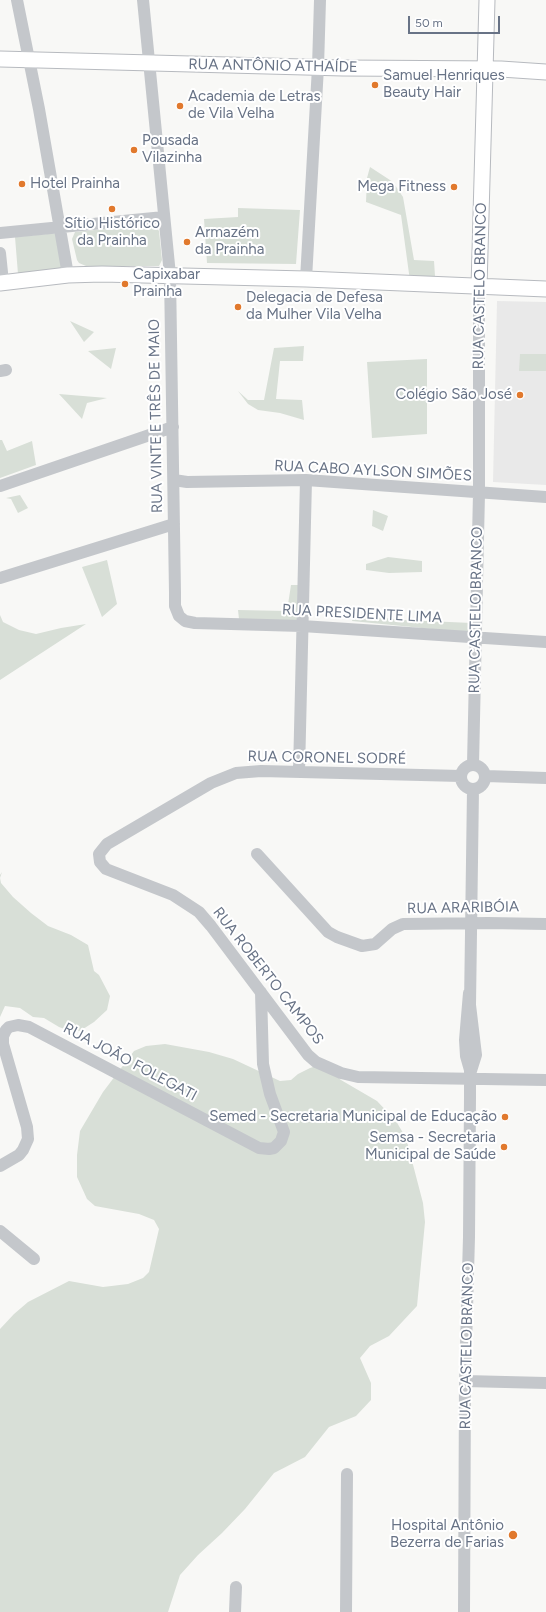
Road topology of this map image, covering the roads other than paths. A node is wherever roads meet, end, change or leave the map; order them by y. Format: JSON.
{"nodes":[{"id":1,"x":17,"y":0,"type":"edge"},
{"id":2,"x":143,"y":0,"type":"edge"},
{"id":3,"x":320,"y":0,"type":"edge"},
{"id":4,"x":487,"y":0,"type":"edge"},
{"id":5,"x":0,"y":59,"type":"edge"},
{"id":6,"x":28,"y":60,"type":"junction"},
{"id":7,"x":148,"y":63,"type":"junction"},
{"id":8,"x":318,"y":67,"type":"junction"},
{"id":9,"x":486,"y":69,"type":"junction"},
{"id":10,"x":546,"y":72,"type":"edge"},
{"id":11,"x":164,"y":217,"type":"junction"},
{"id":12,"x":60,"y":227,"type":"junction"},
{"id":13,"x":0,"y":233,"type":"edge"},
{"id":14,"x":0,"y":253,"type":"edge"},
{"id":15,"x":68,"y":275,"type":"junction"},
{"id":16,"x":170,"y":275,"type":"junction"},
{"id":17,"x":306,"y":279,"type":"junction"},
{"id":18,"x":1,"y":282,"type":"edge"},
{"id":19,"x":479,"y":287,"type":"junction"},
{"id":20,"x":546,"y":289,"type":"edge"},
{"id":21,"x":172,"y":427,"type":"junction"},
{"id":22,"x":174,"y":480,"type":"junction"},
{"id":23,"x":306,"y":480,"type":"junction"},
{"id":24,"x":0,"y":486,"type":"edge"},
{"id":25,"x":479,"y":493,"type":"junction"},
{"id":26,"x":546,"y":497,"type":"edge"},
{"id":27,"x":174,"y":524,"type":"junction"},
{"id":28,"x":0,"y":578,"type":"edge"},
{"id":29,"x":178,"y":616,"type":"joint"},
{"id":30,"x":302,"y":626,"type":"junction"},
{"id":31,"x":476,"y":637,"type":"junction"},
{"id":32,"x":546,"y":642,"type":"edge"},
{"id":33,"x":473,"y":764,"type":"junction"},
{"id":34,"x":299,"y":772,"type":"junction"},
{"id":35,"x":461,"y":776,"type":"junction"},
{"id":36,"x":486,"y":776,"type":"junction"},
{"id":37,"x":546,"y":778,"type":"edge"},
{"id":38,"x":473,"y":789,"type":"junction"},
{"id":39,"x":257,"y":854,"type":"dead end"},
{"id":40,"x":99,"y":858,"type":"joint"},
{"id":41,"x":471,"y":923,"type":"junction"},
{"id":42,"x":546,"y":924,"type":"edge"},
{"id":43,"x":260,"y":992,"type":"junction"},
{"id":44,"x":470,"y":1079,"type":"junction"},
{"id":45,"x":546,"y":1080,"type":"edge"},
{"id":46,"x":0,"y":1166,"type":"edge"},
{"id":47,"x":0,"y":1231,"type":"edge"},
{"id":48,"x":34,"y":1258,"type":"dead end"},
{"id":49,"x":464,"y":1381,"type":"junction"},
{"id":50,"x":546,"y":1383,"type":"edge"},
{"id":51,"x":347,"y":1474,"type":"dead end"},
{"id":52,"x":236,"y":1587,"type":"dead end"},
{"id":53,"x":235,"y":1612,"type":"edge"},
{"id":54,"x":346,"y":1612,"type":"edge"},
{"id":55,"x":464,"y":1612,"type":"edge"}],
"edges":[{"from":1,"to":6,"type":"street"},
{"from":2,"to":7,"type":"street","name":"RUA VINTE E TRÊS DE MAIO"},
{"from":3,"to":8,"type":"street"},
{"from":4,"to":9,"type":"main road","name":"RUA CASTELO BRANCO"},
{"from":5,"to":6,"type":"main road","name":"RUA ANTÔNIO ATHAÍDE"},
{"from":6,"to":7,"type":"main road","name":"RUA ANTÔNIO ATHAÍDE"},
{"from":6,"to":12,"type":"street"},
{"from":7,"to":8,"type":"main road","name":"RUA ANTÔNIO ATHAÍDE"},
{"from":7,"to":11,"type":"street","name":"RUA VINTE E TRÊS DE MAIO"},
{"from":8,"to":9,"type":"main road","name":"RUA ANTÔNIO ATHAÍDE"},
{"from":8,"to":17,"type":"street"},
{"from":9,"to":10,"type":"main road","name":"RUA ANTÔNIO ATHAÍDE"},
{"from":9,"to":19,"type":"main road","name":"RUA CASTELO BRANCO"},
{"from":11,"to":12,"type":"street"},
{"from":11,"to":16,"type":"street","name":"RUA VINTE E TRÊS DE MAIO"},
{"from":12,"to":13,"type":"street"},
{"from":12,"to":15,"type":"street"},
{"from":14,"to":18,"type":"street"},
{"from":15,"to":16,"type":"main road"},
{"from":15,"to":18,"type":"main road"},
{"from":16,"to":17,"type":"main road"},
{"from":16,"to":21,"type":"street","name":"RUA VINTE E TRÊS DE MAIO"},
{"from":17,"to":19,"type":"main road"},
{"from":19,"to":20,"type":"main road"},
{"from":19,"to":25,"type":"street","name":"RUA CASTELO BRANCO"},
{"from":21,"to":22,"type":"street","name":"RUA VINTE E TRÊS DE MAIO"},
{"from":21,"to":24,"type":"street"},
{"from":22,"to":23,"type":"street","name":"RUA CABO AYLSON SIMÕES"},
{"from":22,"to":27,"type":"street","name":"RUA VINTE E TRÊS DE MAIO"},
{"from":23,"to":25,"type":"street","name":"RUA CABO AYLSON SIMÕES"},
{"from":23,"to":30,"type":"street"},
{"from":25,"to":26,"type":"street","name":"RUA CABO AYLSON SIMÕES"},
{"from":25,"to":31,"type":"street","name":"RUA CASTELO BRANCO"},
{"from":27,"to":28,"type":"street"},
{"from":27,"to":29,"type":"street","name":"RUA VINTE E TRÊS DE MAIO"},
{"from":29,"to":30,"type":"street","name":"RUA PRESIDENTE LIMA"},
{"from":30,"to":31,"type":"street","name":"RUA PRESIDENTE LIMA"},
{"from":30,"to":34,"type":"street"},
{"from":31,"to":32,"type":"street","name":"RUA PRESIDENTE LIMA"},
{"from":31,"to":33,"type":"street","name":"RUA CASTELO BRANCO"},
{"from":33,"to":35,"type":"street"},
{"from":33,"to":36,"type":"street"},
{"from":34,"to":35,"type":"street","name":"RUA CORONEL SODRÉ"},
{"from":34,"to":40,"type":"street","name":"RUA CORONEL SODRÉ"},
{"from":35,"to":38,"type":"street"},
{"from":36,"to":37,"type":"street"},
{"from":36,"to":38,"type":"street"},
{"from":38,"to":41,"type":"street","name":"RUA CASTELO BRANCO"},
{"from":39,"to":41,"type":"street","name":"RUA ARARIBÓIA"},
{"from":40,"to":43,"type":"street","name":"RUA ROBERTO CAMPOS"},
{"from":41,"to":42,"type":"street","name":"RUA ARARIBÓIA"},
{"from":41,"to":44,"type":"street","name":"RUA CASTELO BRANCO"},
{"from":43,"to":44,"type":"street","name":"RUA ROBERTO CAMPOS"},
{"from":43,"to":46,"type":"street","name":"RUA JOÃO FOLEGATI"},
{"from":44,"to":45,"type":"street","name":"RUA ROBERTO CAMPOS"},
{"from":44,"to":49,"type":"street","name":"RUA CASTELO BRANCO"},
{"from":47,"to":48,"type":"street"},
{"from":49,"to":50,"type":"street"},
{"from":49,"to":55,"type":"street","name":"RUA CASTELO BRANCO"},
{"from":51,"to":54,"type":"street"},
{"from":52,"to":53,"type":"street"}]}
